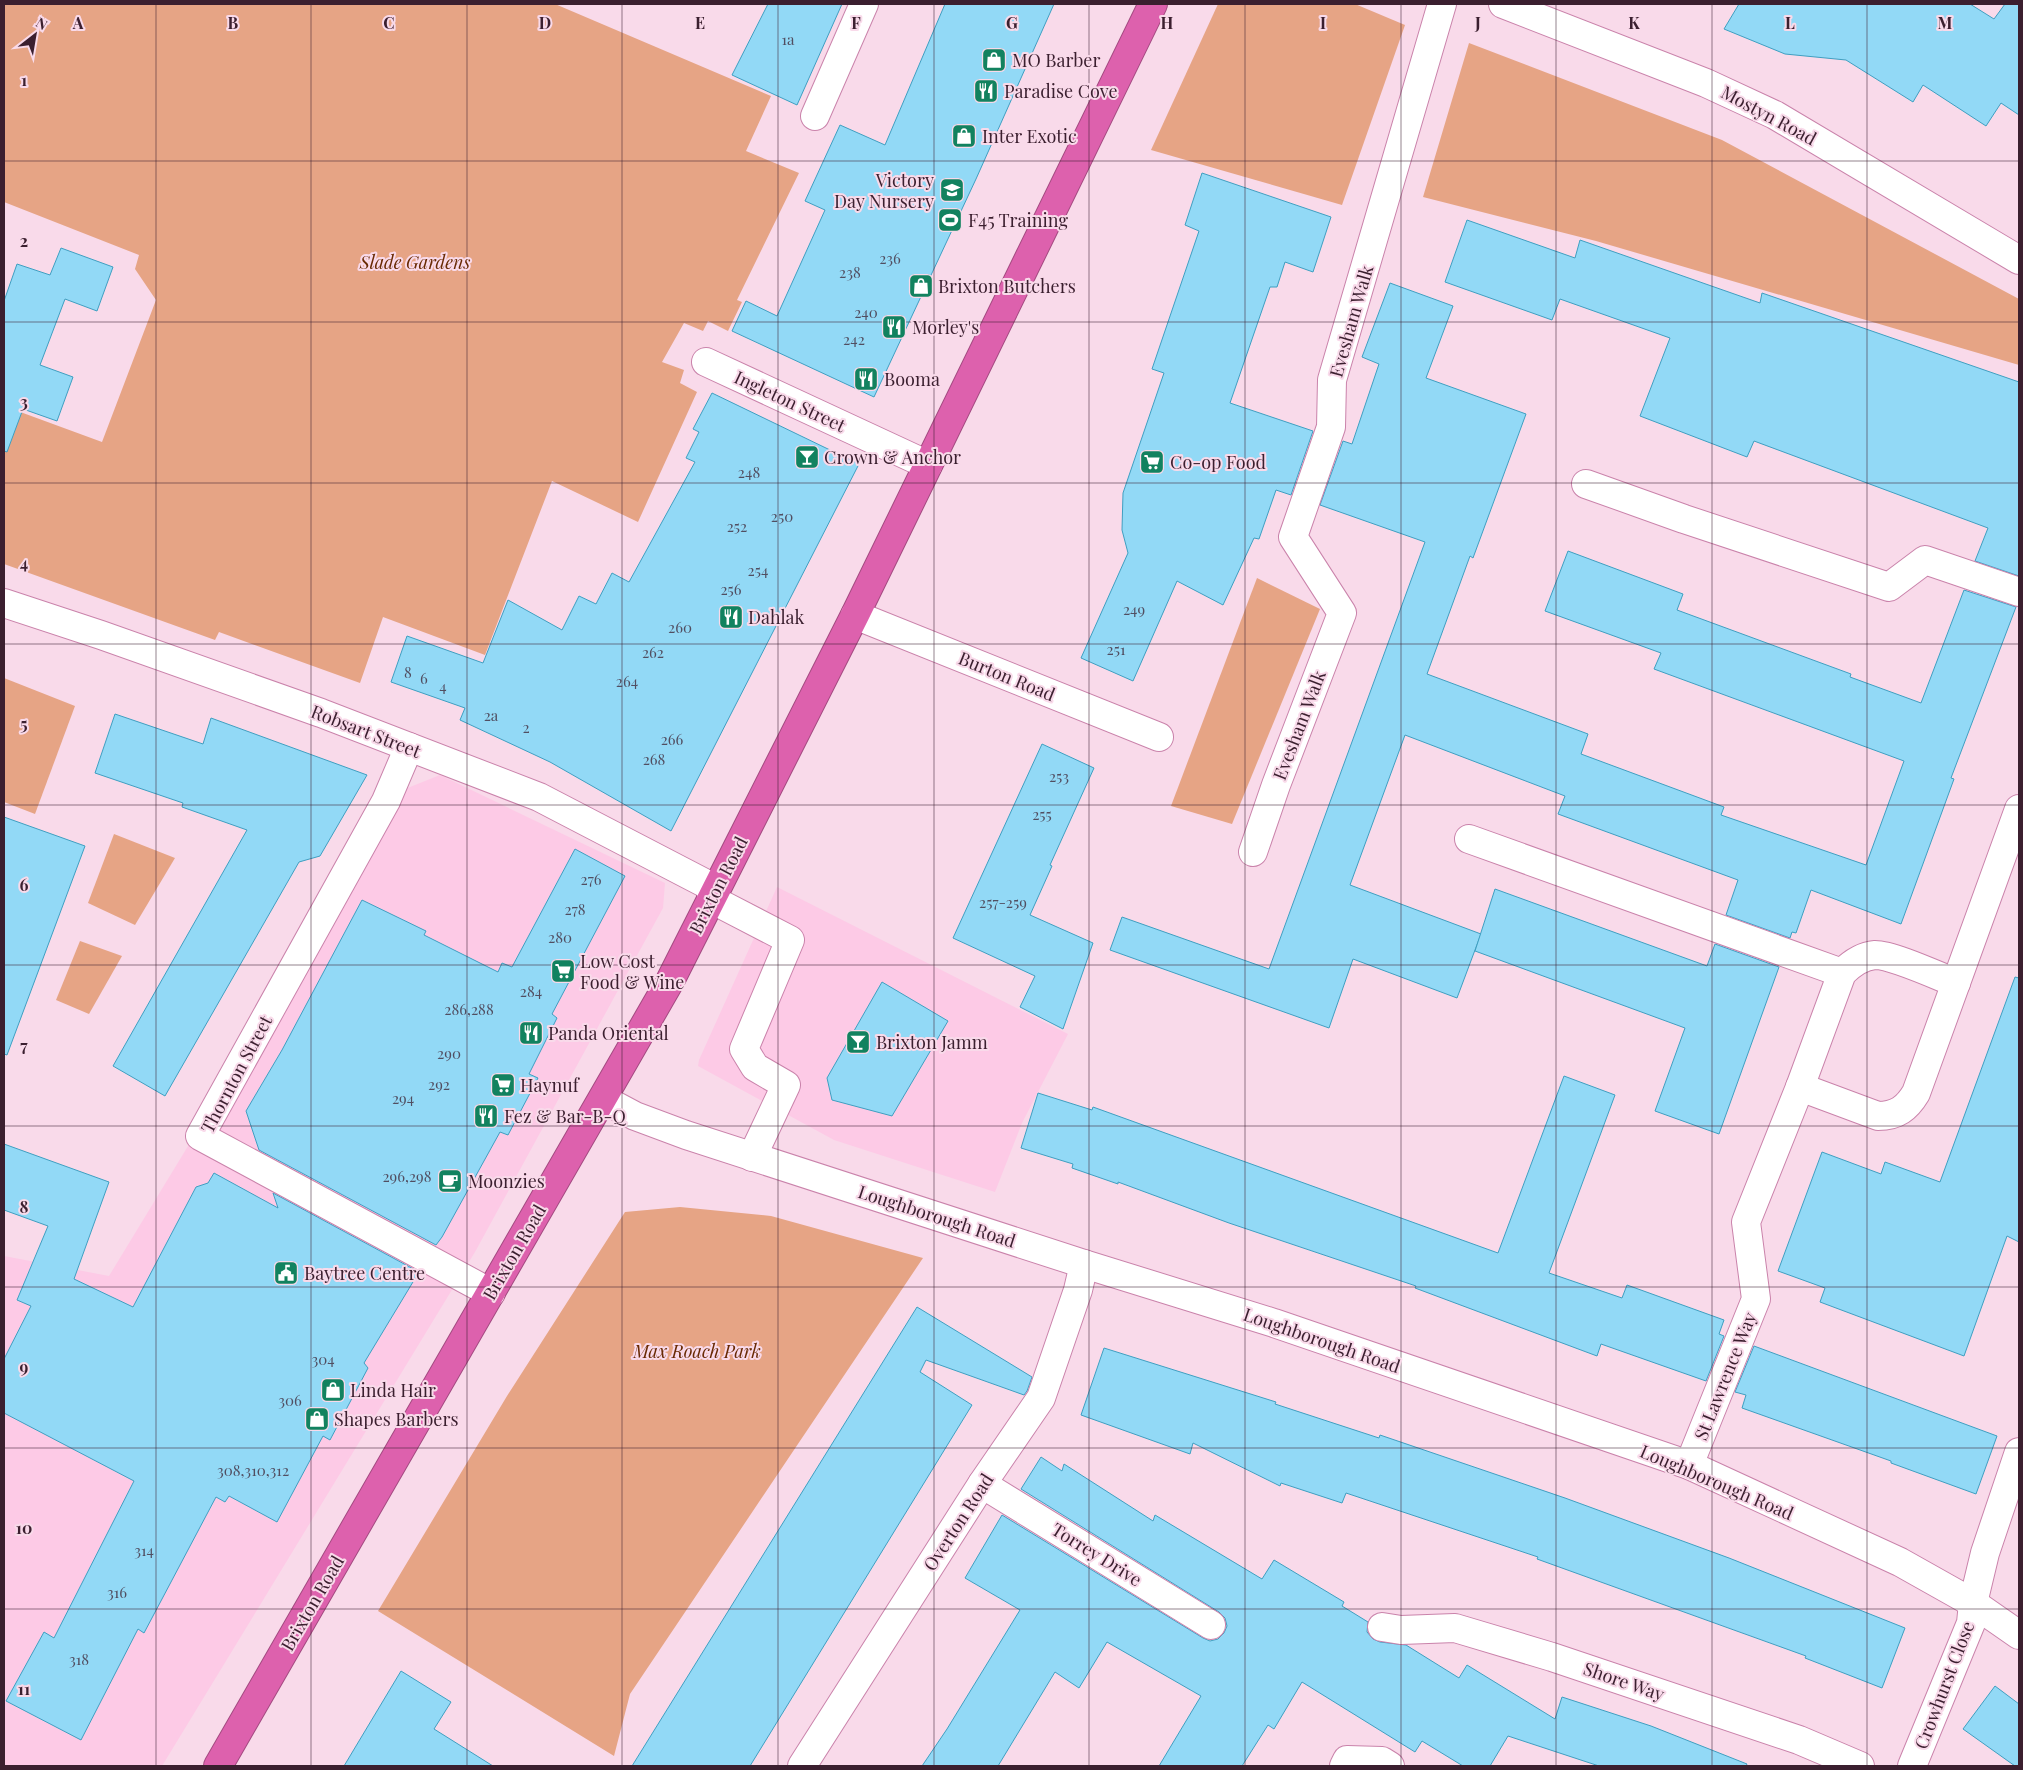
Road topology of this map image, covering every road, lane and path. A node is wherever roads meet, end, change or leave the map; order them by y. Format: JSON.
{"nodes":[{"id":1,"x":864,"y":4,"type":"edge"},
{"id":2,"x":1153,"y":4,"type":"edge"},
{"id":3,"x":1442,"y":4,"type":"edge"},
{"id":4,"x":1504,"y":4,"type":"edge"},
{"id":5,"x":815,"y":116,"type":"dead end"},
{"id":6,"x":2016,"y":249,"type":"edge"},
{"id":7,"x":706,"y":362,"type":"dead end"},
{"id":8,"x":928,"y":465,"type":"junction"},
{"id":9,"x":1586,"y":484,"type":"dead end"},
{"id":10,"x":2019,"y":592,"type":"edge"},
{"id":11,"x":4,"y":604,"type":"edge"},
{"id":12,"x":855,"y":615,"type":"junction"},
{"id":13,"x":1159,"y":737,"type":"dead end"},
{"id":14,"x":409,"y":747,"type":"junction"},
{"id":15,"x":2019,"y":809,"type":"edge"},
{"id":16,"x":1469,"y":839,"type":"dead end"},
{"id":17,"x":1253,"y":852,"type":"dead end"},
{"id":18,"x":714,"y":894,"type":"junction"},
{"id":19,"x":1842,"y":973,"type":"junction"},
{"id":20,"x":1956,"y":983,"type":"junction"},
{"id":21,"x":1800,"y":1087,"type":"junction"},
{"id":22,"x":603,"y":1099,"type":"junction"},
{"id":23,"x":752,"y":1157,"type":"junction"},
{"id":24,"x":1084,"y":1264,"type":"junction"},
{"id":25,"x":491,"y":1293,"type":"junction"},
{"id":26,"x":2018,"y":1463,"type":"edge"},
{"id":27,"x":1689,"y":1466,"type":"junction"},
{"id":28,"x":982,"y":1484,"type":"junction"},
{"id":29,"x":1973,"y":1603,"type":"junction"},
{"id":30,"x":1211,"y":1625,"type":"dead end"},
{"id":31,"x":1382,"y":1627,"type":"dead end"},
{"id":32,"x":2019,"y":1635,"type":"edge"},
{"id":33,"x":1345,"y":1763,"type":"edge"},
{"id":34,"x":218,"y":1766,"type":"edge"},
{"id":35,"x":802,"y":1766,"type":"edge"},
{"id":36,"x":1390,"y":1766,"type":"edge"},
{"id":37,"x":1860,"y":1766,"type":"edge"},
{"id":38,"x":1912,"y":1766,"type":"edge"}],
"edges":[{"from":1,"to":5,"type":"street"},
{"from":2,"to":8,"type":"highway","name":"Brixton Road"},
{"from":3,"to":17,"type":"street","name":"Evesham Walk"},
{"from":4,"to":6,"type":"street","name":"Mostyn Road"},
{"from":7,"to":8,"type":"street","name":"Ingleton Street"},
{"from":8,"to":12,"type":"highway","name":"Brixton Road"},
{"from":9,"to":10,"type":"street"},
{"from":11,"to":14,"type":"street","name":"Robsart Street"},
{"from":12,"to":13,"type":"street","name":"Burton Road"},
{"from":12,"to":18,"type":"highway","name":"Brixton Road"},
{"from":14,"to":18,"type":"street","name":"Robsart Street"},
{"from":14,"to":25,"type":"street","name":"Thornton Street"},
{"from":15,"to":20,"type":"street"},
{"from":16,"to":19,"type":"street"},
{"from":18,"to":22,"type":"highway","name":"Brixton Road"},
{"from":18,"to":23,"type":"street","name":"Robsart Street"},
{"from":19,"to":20,"type":"street"},
{"from":19,"to":21,"type":"street","name":"St Lawrence Way"},
{"from":20,"to":21,"type":"street"},
{"from":21,"to":27,"type":"street","name":"St Lawrence Way"},
{"from":22,"to":23,"type":"street","name":"Loughborough Road"},
{"from":22,"to":25,"type":"highway","name":"Brixton Road"},
{"from":23,"to":24,"type":"street","name":"Loughborough Road"},
{"from":24,"to":27,"type":"street","name":"Loughborough Road"},
{"from":24,"to":28,"type":"street","name":"Overton Road"},
{"from":25,"to":34,"type":"highway","name":"Brixton Road"},
{"from":26,"to":29,"type":"street","name":"Crowhurst Close"},
{"from":27,"to":29,"type":"street","name":"Loughborough Road"},
{"from":28,"to":30,"type":"street","name":"Torrey Drive"},
{"from":28,"to":35,"type":"street","name":"Overton Road"},
{"from":29,"to":32,"type":"street","name":"Loughborough Road"},
{"from":29,"to":38,"type":"street","name":"Crowhurst Close"},
{"from":31,"to":37,"type":"street","name":"Shore Way"},
{"from":33,"to":36,"type":"street"}]}
